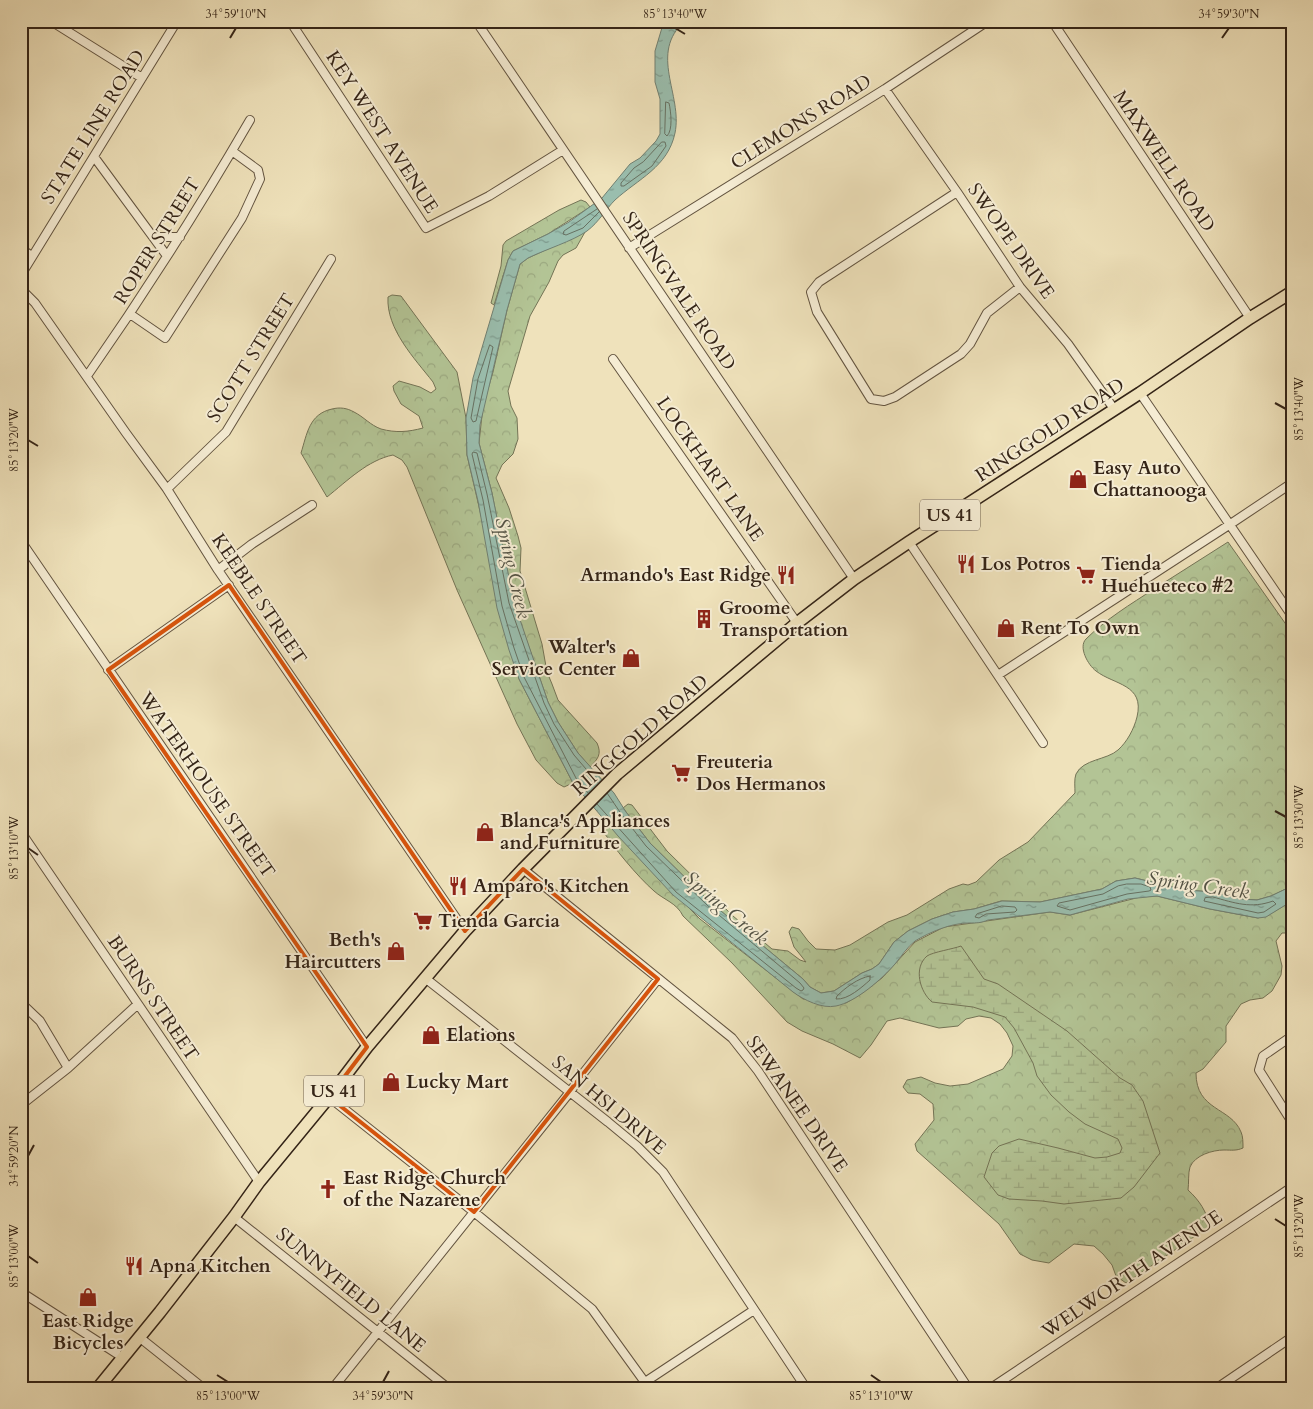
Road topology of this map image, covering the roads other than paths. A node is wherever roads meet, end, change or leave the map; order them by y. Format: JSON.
{"nodes":[{"id":1,"x":51,"y":21,"type":"edge"},
{"id":2,"x":178,"y":21,"type":"edge"},
{"id":3,"x":290,"y":21,"type":"edge"},
{"id":4,"x":476,"y":21,"type":"edge"},
{"id":5,"x":988,"y":21,"type":"edge"},
{"id":6,"x":1052,"y":21,"type":"edge"},
{"id":7,"x":142,"y":78,"type":"junction"},
{"id":8,"x":884,"y":89,"type":"junction"},
{"id":9,"x":250,"y":120,"type":"dead end"},
{"id":10,"x":564,"y":150,"type":"junction"},
{"id":11,"x":232,"y":151,"type":"junction"},
{"id":12,"x":95,"y":158,"type":"junction"},
{"id":13,"x":957,"y":192,"type":"junction"},
{"id":14,"x":153,"y":237,"type":"junction"},
{"id":15,"x":180,"y":237,"type":"junction"},
{"id":16,"x":629,"y":248,"type":"junction"},
{"id":17,"x":21,"y":250,"type":"edge"},
{"id":18,"x":32,"y":256,"type":"junction"},
{"id":19,"x":167,"y":256,"type":"junction"},
{"id":20,"x":331,"y":259,"type":"dead end"},
{"id":21,"x":21,"y":275,"type":"edge"},
{"id":22,"x":1020,"y":288,"type":"junction"},
{"id":23,"x":21,"y":290,"type":"edge"},
{"id":24,"x":1292,"y":292,"type":"edge"},
{"id":25,"x":130,"y":314,"type":"junction"},
{"id":26,"x":1250,"y":318,"type":"junction"},
{"id":27,"x":613,"y":359,"type":"dead end"},
{"id":28,"x":87,"y":376,"type":"junction"},
{"id":29,"x":1140,"y":393,"type":"junction"},
{"id":30,"x":1114,"y":409,"type":"junction"},
{"id":31,"x":1292,"y":483,"type":"edge"},
{"id":32,"x":167,"y":489,"type":"junction"},
{"id":33,"x":312,"y":505,"type":"dead end"},
{"id":34,"x":1229,"y":526,"type":"junction"},
{"id":35,"x":21,"y":541,"type":"edge"},
{"id":36,"x":909,"y":542,"type":"junction"},
{"id":37,"x":218,"y":570,"type":"junction"},
{"id":38,"x":854,"y":579,"type":"junction"},
{"id":39,"x":229,"y":585,"type":"junction"},
{"id":40,"x":1292,"y":616,"type":"edge"},
{"id":41,"x":797,"y":622,"type":"junction"},
{"id":42,"x":108,"y":670,"type":"junction"},
{"id":43,"x":998,"y":675,"type":"junction"},
{"id":44,"x":1043,"y":744,"type":"dead end"},
{"id":45,"x":21,"y":832,"type":"edge"},
{"id":46,"x":523,"y":869,"type":"junction"},
{"id":47,"x":465,"y":931,"type":"junction"},
{"id":48,"x":425,"y":978,"type":"junction"},
{"id":49,"x":658,"y":979,"type":"junction"},
{"id":50,"x":21,"y":1003,"type":"edge"},
{"id":51,"x":138,"y":1004,"type":"junction"},
{"id":52,"x":1292,"y":1036,"type":"edge"},
{"id":53,"x":367,"y":1047,"type":"junction"},
{"id":54,"x":68,"y":1068,"type":"junction"},
{"id":55,"x":570,"y":1092,"type":"junction"},
{"id":56,"x":329,"y":1097,"type":"junction"},
{"id":57,"x":21,"y":1105,"type":"edge"},
{"id":58,"x":1292,"y":1122,"type":"edge"},
{"id":59,"x":259,"y":1182,"type":"junction"},
{"id":60,"x":1292,"y":1187,"type":"edge"},
{"id":61,"x":474,"y":1212,"type":"junction"},
{"id":62,"x":234,"y":1217,"type":"junction"},
{"id":63,"x":21,"y":1292,"type":"edge"},
{"id":64,"x":754,"y":1310,"type":"junction"},
{"id":65,"x":377,"y":1332,"type":"junction"},
{"id":66,"x":139,"y":1337,"type":"junction"},
{"id":67,"x":1292,"y":1338,"type":"edge"},
{"id":68,"x":122,"y":1358,"type":"junction"},
{"id":69,"x":644,"y":1381,"type":"junction"},
{"id":70,"x":98,"y":1388,"type":"edge"},
{"id":71,"x":203,"y":1388,"type":"edge"},
{"id":72,"x":333,"y":1388,"type":"edge"},
{"id":73,"x":448,"y":1388,"type":"edge"},
{"id":74,"x":636,"y":1388,"type":"edge"},
{"id":75,"x":806,"y":1388,"type":"edge"},
{"id":76,"x":968,"y":1388,"type":"edge"},
{"id":77,"x":990,"y":1388,"type":"edge"},
{"id":78,"x":1216,"y":1388,"type":"edge"}],
"edges":[{"from":1,"to":7,"type":"street"},
{"from":2,"to":7,"type":"street","name":"STATE LINE ROAD"},
{"from":3,"to":10,"type":"street","name":"KEY WEST AVENUE"},
{"from":4,"to":10,"type":"street","name":"SPRINGVALE ROAD"},
{"from":5,"to":8,"type":"street","name":"CLEMONS ROAD"},
{"from":6,"to":26,"type":"street","name":"MAXWELL ROAD"},
{"from":7,"to":12,"type":"street","name":"STATE LINE ROAD"},
{"from":8,"to":13,"type":"street","name":"SWOPE DRIVE"},
{"from":8,"to":16,"type":"street","name":"CLEMONS ROAD"},
{"from":9,"to":11,"type":"street","name":"ROPER STREET"},
{"from":10,"to":16,"type":"street","name":"SPRINGVALE ROAD"},
{"from":11,"to":15,"type":"street","name":"ROPER STREET"},
{"from":11,"to":25,"type":"street"},
{"from":12,"to":14,"type":"street"},
{"from":12,"to":18,"type":"street","name":"STATE LINE ROAD"},
{"from":13,"to":22,"type":"street","name":"SWOPE DRIVE"},
{"from":13,"to":22,"type":"street"},
{"from":14,"to":15,"type":"street"},
{"from":14,"to":19,"type":"street"},
{"from":15,"to":19,"type":"street","name":"ROPER STREET"},
{"from":16,"to":38,"type":"street","name":"SPRINGVALE ROAD"},
{"from":17,"to":18,"type":"street"},
{"from":18,"to":21,"type":"street","name":"STATE LINE ROAD"},
{"from":19,"to":25,"type":"street","name":"ROPER STREET"},
{"from":20,"to":32,"type":"street","name":"SCOTT STREET"},
{"from":22,"to":30,"type":"street","name":"SWOPE DRIVE"},
{"from":23,"to":28,"type":"street","name":"KEEBLE STREET"},
{"from":24,"to":26,"type":"main road","name":"RINGGOLD ROAD","number":"US 41"},
{"from":25,"to":28,"type":"street","name":"ROPER STREET"},
{"from":26,"to":29,"type":"main road","name":"RINGGOLD ROAD","number":"US 41"},
{"from":27,"to":41,"type":"street","name":"LOCKHART LANE"},
{"from":28,"to":32,"type":"street","name":"KEEBLE STREET"},
{"from":29,"to":30,"type":"main road","name":"RINGGOLD ROAD","number":"US 41"},
{"from":29,"to":34,"type":"street"},
{"from":30,"to":36,"type":"main road","name":"RINGGOLD ROAD","number":"US 41"},
{"from":31,"to":34,"type":"street"},
{"from":32,"to":37,"type":"street","name":"KEEBLE STREET"},
{"from":33,"to":37,"type":"street"},
{"from":34,"to":40,"type":"street"},
{"from":34,"to":43,"type":"street"},
{"from":35,"to":42,"type":"street","name":"WATERHOUSE STREET"},
{"from":36,"to":38,"type":"main road","name":"RINGGOLD ROAD","number":"US 41"},
{"from":36,"to":43,"type":"street"},
{"from":37,"to":39,"type":"street","name":"KEEBLE STREET"},
{"from":38,"to":41,"type":"main road","name":"RINGGOLD ROAD","number":"US 41"},
{"from":39,"to":42,"type":"street"},
{"from":39,"to":47,"type":"street","name":"KEEBLE STREET"},
{"from":41,"to":46,"type":"main road","name":"RINGGOLD ROAD","number":"US 41"},
{"from":42,"to":53,"type":"street","name":"WATERHOUSE STREET"},
{"from":43,"to":44,"type":"street"},
{"from":45,"to":51,"type":"street","name":"BURNS STREET"},
{"from":46,"to":47,"type":"main road","name":"RINGGOLD ROAD","number":"US 41"},
{"from":46,"to":49,"type":"street","name":"SEWANEE DRIVE"},
{"from":47,"to":48,"type":"main road","name":"RINGGOLD ROAD","number":"US 41"},
{"from":48,"to":53,"type":"main road","name":"RINGGOLD ROAD","number":"US 41"},
{"from":48,"to":55,"type":"street","name":"SAN HSI DRIVE"},
{"from":49,"to":55,"type":"street"},
{"from":49,"to":76,"type":"street","name":"SEWANEE DRIVE"},
{"from":50,"to":54,"type":"street"},
{"from":51,"to":54,"type":"street"},
{"from":51,"to":59,"type":"street","name":"BURNS STREET"},
{"from":52,"to":58,"type":"street"},
{"from":53,"to":56,"type":"main road","name":"RINGGOLD ROAD","number":"US 41"},
{"from":54,"to":57,"type":"street"},
{"from":55,"to":61,"type":"street"},
{"from":55,"to":64,"type":"street","name":"SAN HSI DRIVE"},
{"from":56,"to":59,"type":"main road","name":"RINGGOLD ROAD","number":"US 41"},
{"from":56,"to":61,"type":"street"},
{"from":59,"to":62,"type":"main road","name":"RINGGOLD ROAD","number":"US 41"},
{"from":60,"to":77,"type":"street","name":"WELWORTH AVENUE"},
{"from":61,"to":65,"type":"street"},
{"from":61,"to":69,"type":"street"},
{"from":62,"to":65,"type":"street","name":"SUNNYFIELD LANE"},
{"from":62,"to":66,"type":"main road","name":"RINGGOLD ROAD","number":"US 41"},
{"from":63,"to":68,"type":"street"},
{"from":64,"to":69,"type":"street"},
{"from":64,"to":75,"type":"street","name":"SAN HSI DRIVE"},
{"from":65,"to":72,"type":"street"},
{"from":65,"to":73,"type":"street","name":"SUNNYFIELD LANE"},
{"from":66,"to":68,"type":"main road","name":"RINGGOLD ROAD","number":"US 41"},
{"from":66,"to":71,"type":"street"},
{"from":67,"to":78,"type":"street"},
{"from":68,"to":70,"type":"main road","name":"RINGGOLD ROAD","number":"US 41"},
{"from":69,"to":74,"type":"street"}]}
